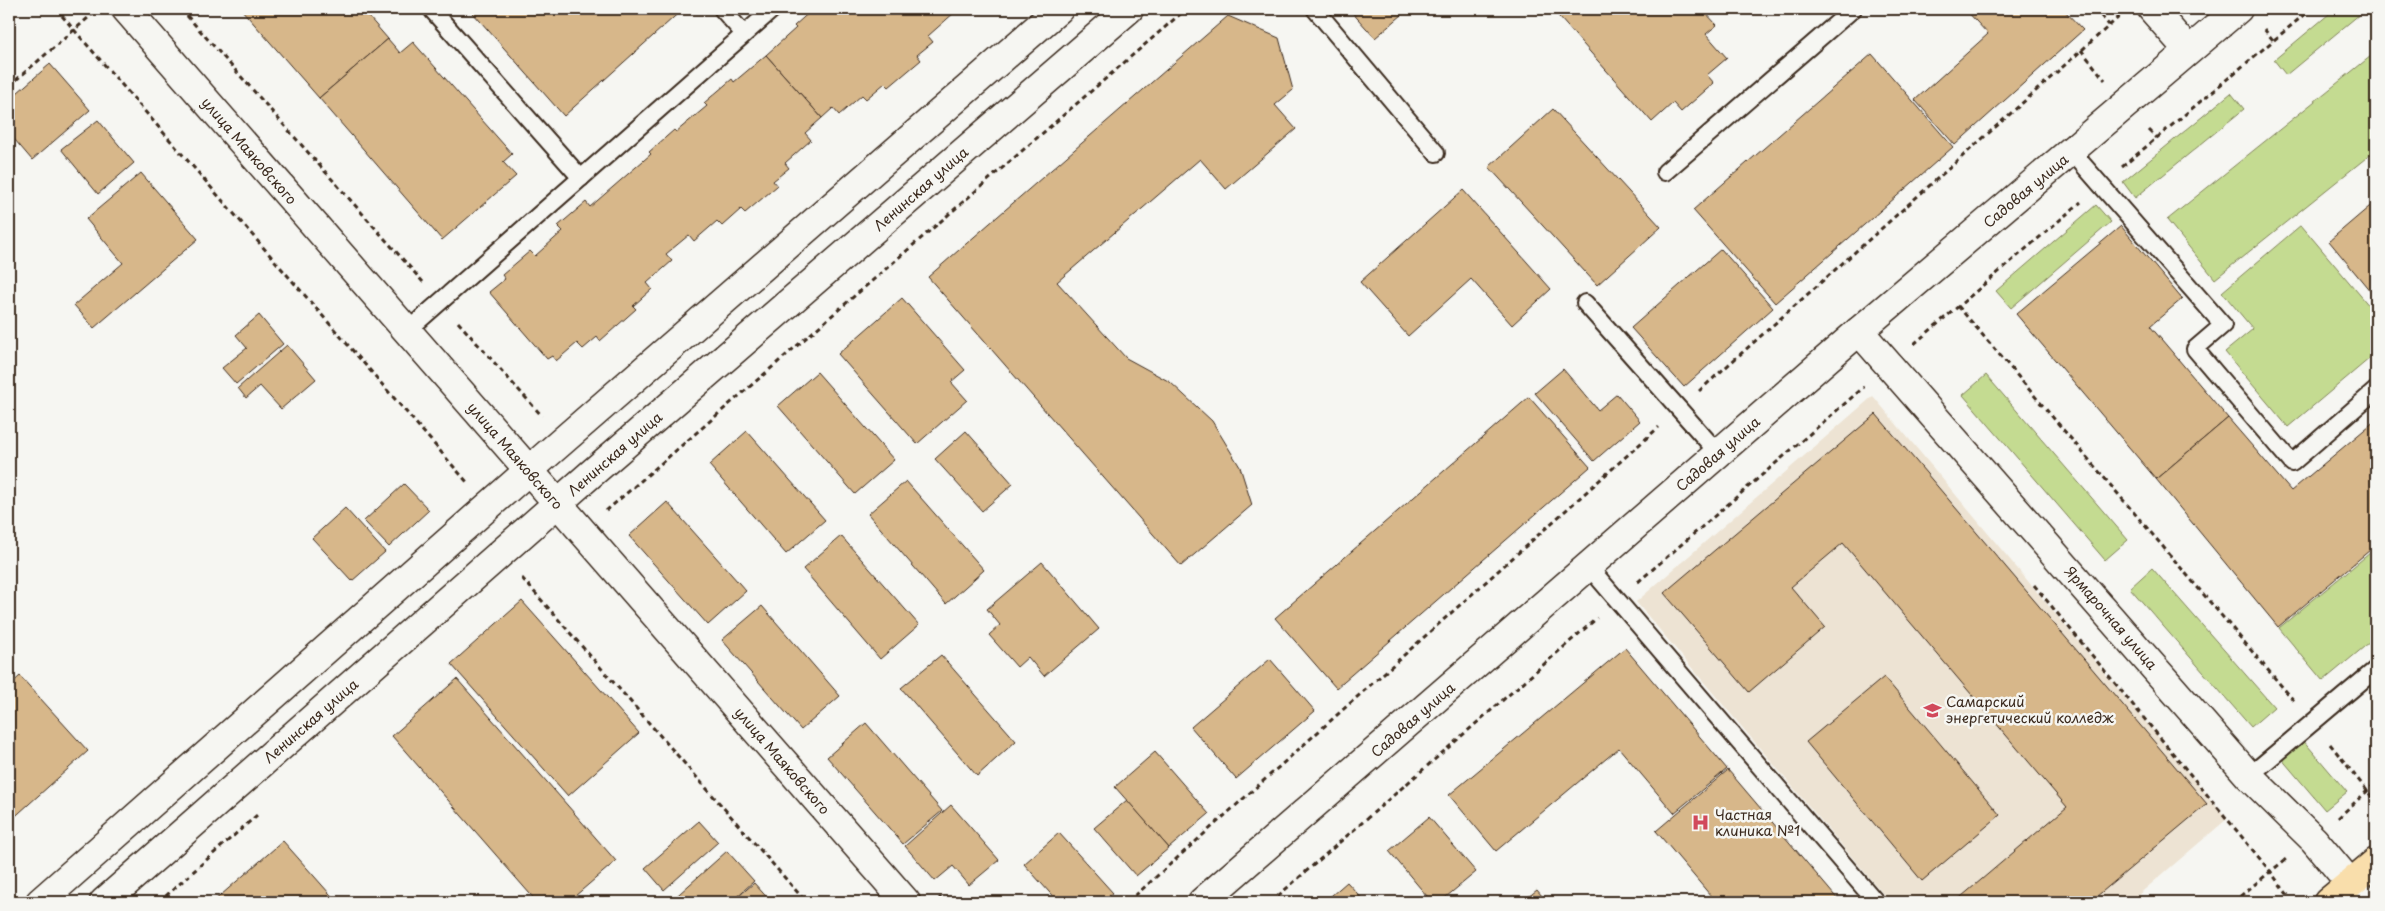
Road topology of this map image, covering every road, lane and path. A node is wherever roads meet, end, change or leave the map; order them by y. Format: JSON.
{"nodes":[{"id":1,"x":56,"y":9,"type":"edge"},
{"id":2,"x":99,"y":9,"type":"edge"},
{"id":3,"x":126,"y":9,"type":"edge"},
{"id":4,"x":181,"y":9,"type":"edge"},
{"id":5,"x":435,"y":9,"type":"edge"},
{"id":6,"x":722,"y":9,"type":"edge"},
{"id":7,"x":773,"y":9,"type":"edge"},
{"id":8,"x":1060,"y":9,"type":"edge"},
{"id":9,"x":1129,"y":9,"type":"edge"},
{"id":10,"x":1186,"y":9,"type":"edge"},
{"id":11,"x":1315,"y":9,"type":"edge"},
{"id":12,"x":1853,"y":9,"type":"edge"},
{"id":13,"x":2095,"y":9,"type":"edge"},
{"id":14,"x":2152,"y":9,"type":"edge"},
{"id":15,"x":2238,"y":9,"type":"edge"},
{"id":16,"x":2311,"y":9,"type":"edge"},
{"id":17,"x":2121,"y":14,"type":"dead end"},
{"id":18,"x":2109,"y":25,"type":"junction"},
{"id":19,"x":74,"y":30,"type":"junction"},
{"id":20,"x":744,"y":34,"type":"junction"},
{"id":21,"x":2188,"y":50,"type":"junction"},
{"id":22,"x":9,"y":86,"type":"edge"},
{"id":23,"x":2072,"y":152,"type":"junction"},
{"id":24,"x":1436,"y":153,"type":"dead end"},
{"id":25,"x":1665,"y":172,"type":"dead end"},
{"id":26,"x":581,"y":178,"type":"junction"},
{"id":27,"x":2101,"y":185,"type":"junction"},
{"id":28,"x":441,"y":302,"type":"junction"},
{"id":29,"x":1586,"y":303,"type":"dead end"},
{"id":30,"x":1958,"y":306,"type":"junction"},
{"id":31,"x":1860,"y":330,"type":"junction"},
{"id":32,"x":407,"y":332,"type":"junction"},
{"id":33,"x":1889,"y":365,"type":"junction"},
{"id":34,"x":2376,"y":390,"type":"edge"},
{"id":35,"x":1679,"y":409,"type":"junction"},
{"id":36,"x":564,"y":442,"type":"junction"},
{"id":37,"x":1719,"y":454,"type":"junction"},
{"id":38,"x":528,"y":470,"type":"junction"},
{"id":39,"x":558,"y":504,"type":"junction"},
{"id":40,"x":489,"y":507,"type":"junction"},
{"id":41,"x":582,"y":532,"type":"junction"},
{"id":42,"x":518,"y":539,"type":"junction"},
{"id":43,"x":1589,"y":567,"type":"junction"},
{"id":44,"x":530,"y":574,"type":"dead end"},
{"id":45,"x":522,"y":580,"type":"junction"},
{"id":46,"x":2031,"y":582,"type":"dead end"},
{"id":47,"x":1617,"y":601,"type":"junction"},
{"id":48,"x":2376,"y":668,"type":"edge"},
{"id":49,"x":2312,"y":722,"type":"junction"},
{"id":50,"x":2249,"y":776,"type":"junction"},
{"id":51,"x":2376,"y":802,"type":"edge"},
{"id":52,"x":263,"y":810,"type":"dead end"},
{"id":53,"x":2376,"y":862,"type":"edge"},
{"id":54,"x":2358,"y":893,"type":"edge"},
{"id":55,"x":40,"y":902,"type":"edge"},
{"id":56,"x":104,"y":902,"type":"edge"},
{"id":57,"x":159,"y":902,"type":"edge"},
{"id":58,"x":806,"y":902,"type":"edge"},
{"id":59,"x":906,"y":902,"type":"edge"},
{"id":60,"x":1128,"y":902,"type":"edge"},
{"id":61,"x":1202,"y":902,"type":"edge"},
{"id":62,"x":1271,"y":902,"type":"edge"},
{"id":63,"x":1876,"y":902,"type":"edge"},
{"id":64,"x":2293,"y":902,"type":"edge"},
{"id":65,"x":2328,"y":902,"type":"edge"}],
"edges":[{"from":1,"to":19,"type":"path"},
{"from":2,"to":19,"type":"path"},
{"from":3,"to":32,"type":"street","name":"улица Маяковского"},
{"from":4,"to":28,"type":"path"},
{"from":5,"to":26,"type":"lane"},
{"from":6,"to":20,"type":"lane"},
{"from":7,"to":20,"type":"lane"},
{"from":8,"to":36,"type":"street"},
{"from":9,"to":39,"type":"street","name":"Ленинская улица"},
{"from":10,"to":41,"type":"path"},
{"from":11,"to":24,"type":"lane"},
{"from":12,"to":25,"type":"lane"},
{"from":13,"to":18,"type":"path"},
{"from":14,"to":21,"type":"street"},
{"from":15,"to":21,"type":"street","name":"Садовая улица"},
{"from":16,"to":27,"type":"path"},
{"from":17,"to":18,"type":"path"},
{"from":18,"to":35,"type":"path"},
{"from":19,"to":22,"type":"path"},
{"from":19,"to":40,"type":"path"},
{"from":20,"to":26,"type":"lane"},
{"from":21,"to":23,"type":"street","name":"Садовая улица"},
{"from":23,"to":27,"type":"lane"},
{"from":23,"to":31,"type":"street","name":"Садовая улица"},
{"from":26,"to":28,"type":"lane"},
{"from":27,"to":30,"type":"path"},
{"from":27,"to":34,"type":"lane"},
{"from":28,"to":32,"type":"lane"},
{"from":28,"to":36,"type":"path"},
{"from":29,"to":35,"type":"lane"},
{"from":30,"to":33,"type":"path"},
{"from":30,"to":49,"type":"path"},
{"from":31,"to":33,"type":"street","name":"Ярмарочная улица"},
{"from":31,"to":37,"type":"street","name":"Садовая улица"},
{"from":32,"to":38,"type":"street","name":"улица Маяковского"},
{"from":33,"to":47,"type":"path"},
{"from":33,"to":50,"type":"street","name":"Ярмарочная улица"},
{"from":35,"to":37,"type":"lane"},
{"from":35,"to":60,"type":"path"},
{"from":36,"to":38,"type":"street"},
{"from":37,"to":43,"type":"street","name":"Садовая улица"},
{"from":38,"to":39,"type":"street","name":"улица Маяковского"},
{"from":38,"to":40,"type":"street"},
{"from":39,"to":41,"type":"street","name":"улица Маяковского"},
{"from":39,"to":42,"type":"street","name":"Ленинская улица"},
{"from":40,"to":55,"type":"street"},
{"from":41,"to":59,"type":"street","name":"улица Маяковского"},
{"from":42,"to":45,"type":"path"},
{"from":42,"to":56,"type":"street","name":"Ленинская улица"},
{"from":43,"to":47,"type":"lane"},
{"from":43,"to":61,"type":"street","name":"Садовая улица"},
{"from":44,"to":45,"type":"path"},
{"from":45,"to":58,"type":"path"},
{"from":46,"to":64,"type":"path"},
{"from":47,"to":62,"type":"path"},
{"from":47,"to":63,"type":"lane"},
{"from":48,"to":49,"type":"lane"},
{"from":49,"to":50,"type":"lane"},
{"from":49,"to":51,"type":"path"},
{"from":50,"to":54,"type":"street","name":"Ярмарочная улица"},
{"from":52,"to":57,"type":"path"},
{"from":53,"to":54,"type":"main road"},
{"from":54,"to":65,"type":"main road"}]}
